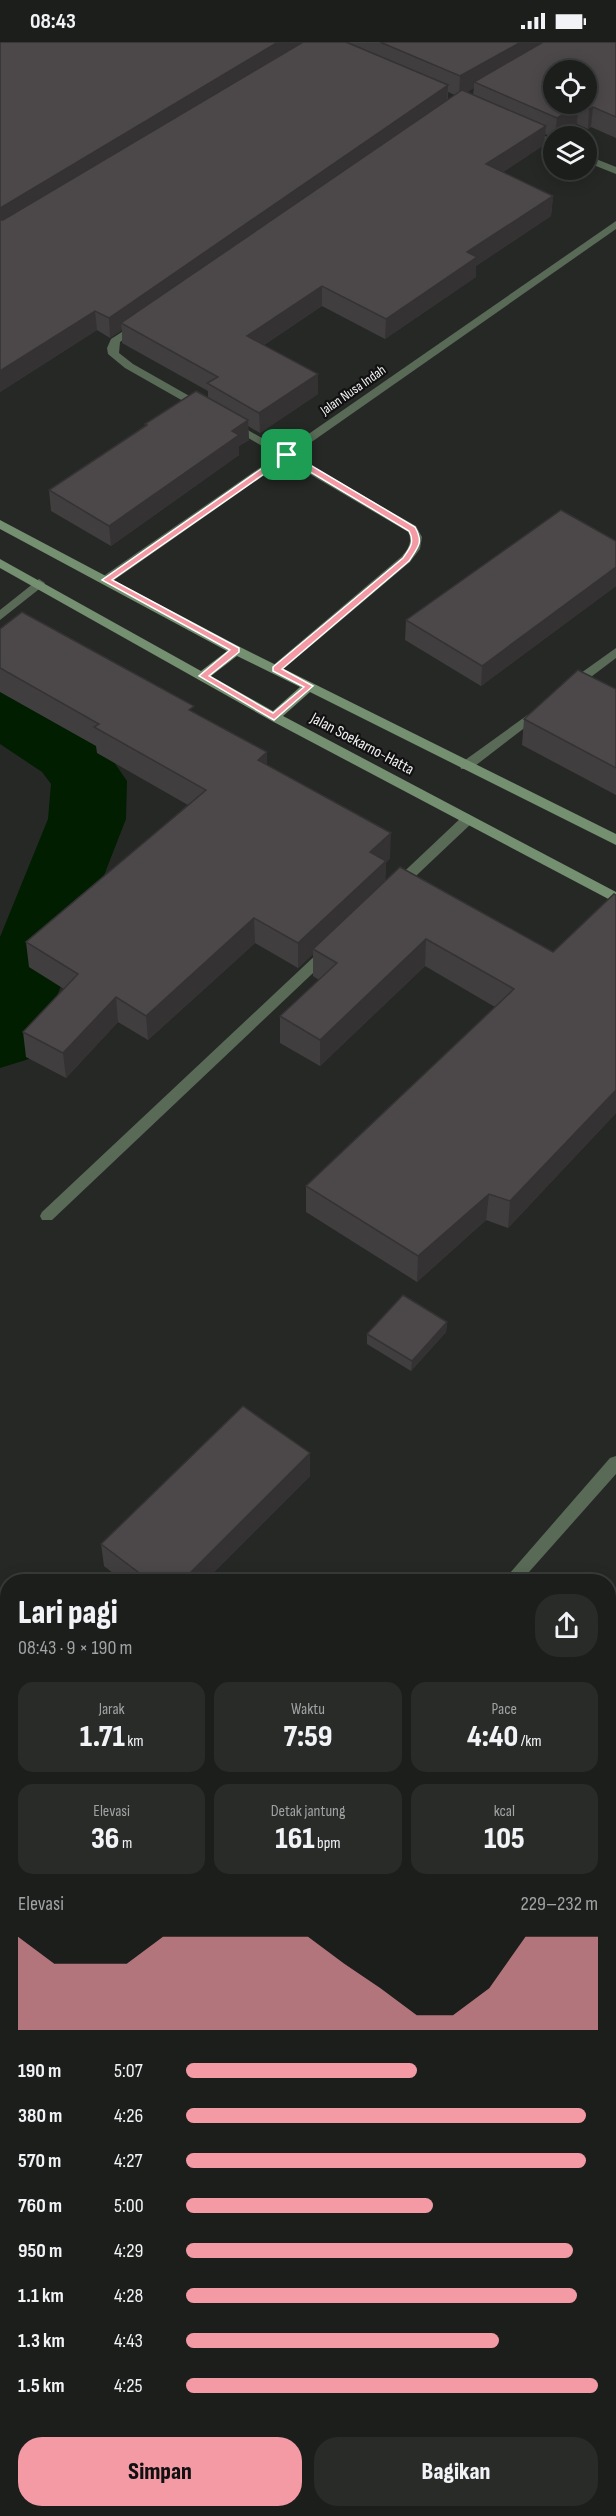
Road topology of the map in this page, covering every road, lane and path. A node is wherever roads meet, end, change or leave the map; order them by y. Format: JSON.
{"nodes":[{"id":1,"x":512,"y":125,"type":"edge"},
{"id":2,"x":543,"y":139,"type":"edge"},
{"id":3,"x":597,"y":163,"type":"edge"},
{"id":4,"x":616,"y":171,"type":"edge"},
{"id":5,"x":616,"y":224,"type":"edge"},
{"id":6,"x":145,"y":320,"type":"edge"},
{"id":7,"x":287,"y":455,"type":"junction"},
{"id":8,"x":0,"y":524,"type":"edge"},
{"id":9,"x":0,"y":563,"type":"edge"},
{"id":10,"x":106,"y":580,"type":"junction"},
{"id":11,"x":39,"y":583,"type":"junction"},
{"id":12,"x":0,"y":616,"type":"edge"},
{"id":13,"x":236,"y":650,"type":"junction"},
{"id":14,"x":616,"y":652,"type":"edge"},
{"id":15,"x":276,"y":669,"type":"junction"},
{"id":16,"x":203,"y":676,"type":"junction"},
{"id":17,"x":309,"y":686,"type":"junction"},
{"id":18,"x":274,"y":717,"type":"junction"},
{"id":19,"x":466,"y":766,"type":"junction"},
{"id":20,"x":468,"y":819,"type":"junction"},
{"id":21,"x":616,"y":840,"type":"edge"},
{"id":22,"x":616,"y":898,"type":"edge"},
{"id":23,"x":382,"y":900,"type":"edge"},
{"id":24,"x":339,"y":941,"type":"edge"},
{"id":25,"x":47,"y":1216,"type":"dead end"},
{"id":26,"x":616,"y":1463,"type":"edge"},
{"id":27,"x":517,"y":1574,"type":"edge"}],
"edges":[{"from":1,"to":2,"type":"street"},
{"from":3,"to":4,"type":"street"},
{"from":5,"to":7,"type":"street","name":"Jalan Nusa Indah"},
{"from":6,"to":7,"type":"street"},
{"from":7,"to":10,"type":"street","name":"Jalan Nusa Indah"},
{"from":7,"to":15,"type":"street"},
{"from":8,"to":10,"type":"main road","name":"Jalan Soekarno-Hatta"},
{"from":9,"to":11,"type":"main road","name":"Jalan Soekarno-Hatta"},
{"from":10,"to":13,"type":"main road","name":"Jalan Soekarno-Hatta"},
{"from":11,"to":12,"type":"street"},
{"from":11,"to":16,"type":"main road","name":"Jalan Soekarno-Hatta"},
{"from":13,"to":15,"type":"main road","name":"Jalan Soekarno-Hatta"},
{"from":13,"to":16,"type":"main road"},
{"from":14,"to":19,"type":"street"},
{"from":15,"to":17,"type":"main road","name":"Jalan Soekarno-Hatta"},
{"from":16,"to":18,"type":"main road","name":"Jalan Soekarno-Hatta"},
{"from":17,"to":18,"type":"main road"},
{"from":17,"to":19,"type":"main road","name":"Jalan Soekarno-Hatta"},
{"from":18,"to":20,"type":"main road","name":"Jalan Soekarno-Hatta"},
{"from":19,"to":21,"type":"main road","name":"Jalan Soekarno-Hatta"},
{"from":20,"to":22,"type":"main road","name":"Jalan Soekarno-Hatta"},
{"from":20,"to":23,"type":"street"},
{"from":24,"to":25,"type":"street"},
{"from":26,"to":27,"type":"street"}]}
